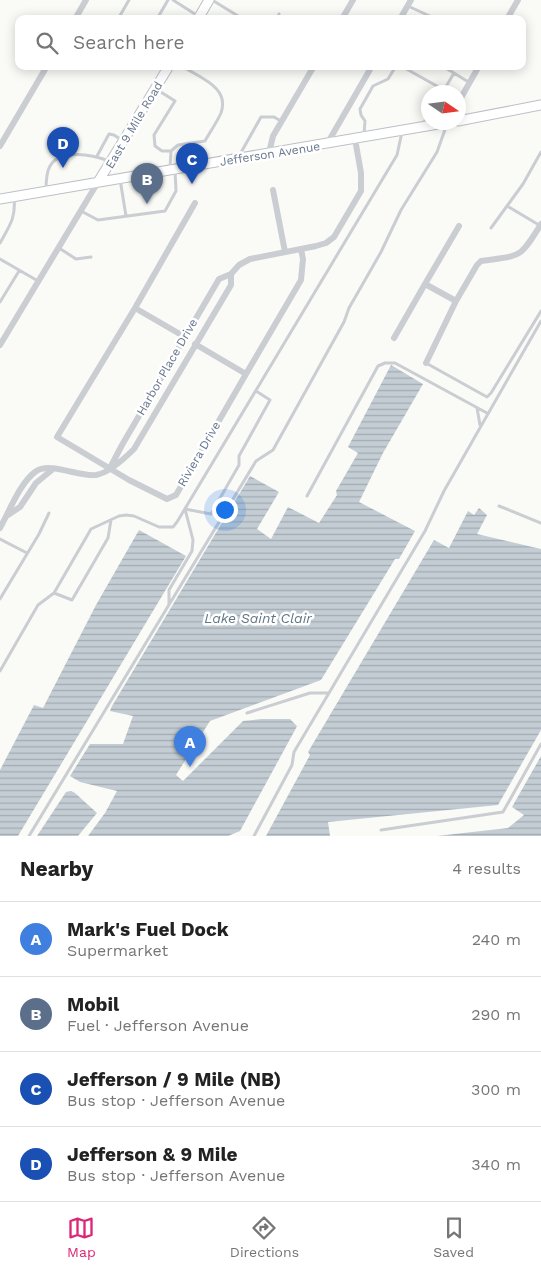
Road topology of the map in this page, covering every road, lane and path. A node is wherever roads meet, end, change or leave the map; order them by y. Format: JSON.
{"nodes":[{"id":1,"x":86,"y":0,"type":"edge"},
{"id":2,"x":129,"y":0,"type":"edge"},
{"id":3,"x":168,"y":0,"type":"edge"},
{"id":4,"x":173,"y":0,"type":"edge"},
{"id":5,"x":353,"y":0,"type":"edge"},
{"id":6,"x":518,"y":0,"type":"edge"},
{"id":7,"x":207,"y":1,"type":"edge"},
{"id":8,"x":409,"y":3,"type":"edge"},
{"id":9,"x":77,"y":15,"type":"edge"},
{"id":10,"x":120,"y":15,"type":"edge"},
{"id":11,"x":159,"y":15,"type":"edge"},
{"id":12,"x":194,"y":15,"type":"edge"},
{"id":13,"x":200,"y":15,"type":"edge"},
{"id":14,"x":235,"y":15,"type":"edge"},
{"id":15,"x":344,"y":15,"type":"edge"},
{"id":16,"x":402,"y":15,"type":"edge"},
{"id":17,"x":429,"y":15,"type":"edge"},
{"id":18,"x":509,"y":15,"type":"edge"},
{"id":19,"x":45,"y":70,"type":"edge"},
{"id":20,"x":163,"y":70,"type":"edge"},
{"id":21,"x":188,"y":70,"type":"edge"},
{"id":22,"x":312,"y":70,"type":"edge"},
{"id":23,"x":370,"y":70,"type":"edge"},
{"id":24,"x":393,"y":70,"type":"edge"},
{"id":25,"x":408,"y":70,"type":"edge"},
{"id":26,"x":449,"y":70,"type":"edge"},
{"id":27,"x":478,"y":70,"type":"edge"},
{"id":28,"x":454,"y":73,"type":"junction"},
{"id":29,"x":470,"y":83,"type":"junction"},
{"id":30,"x":433,"y":85,"type":"edge"},
{"id":31,"x":447,"y":85,"type":"edge"},
{"id":32,"x":155,"y":89,"type":"junction"},
{"id":33,"x":466,"y":90,"type":"edge"},
{"id":34,"x":541,"y":105,"type":"edge"},
{"id":35,"x":466,"y":119,"type":"edge"},
{"id":36,"x":282,"y":121,"type":"junction"},
{"id":37,"x":421,"y":128,"type":"edge"},
{"id":38,"x":445,"y":130,"type":"edge"},
{"id":39,"x":402,"y":132,"type":"junction"},
{"id":40,"x":359,"y":139,"type":"junction"},
{"id":41,"x":124,"y":142,"type":"junction"},
{"id":42,"x":327,"y":144,"type":"junction"},
{"id":43,"x":0,"y":146,"type":"edge"},
{"id":44,"x":171,"y":150,"type":"junction"},
{"id":45,"x":541,"y":152,"type":"edge"},
{"id":46,"x":269,"y":154,"type":"junction"},
{"id":47,"x":97,"y":156,"type":"junction"},
{"id":48,"x":237,"y":159,"type":"junction"},
{"id":49,"x":112,"y":162,"type":"junction"},
{"id":50,"x":172,"y":170,"type":"junction"},
{"id":51,"x":120,"y":179,"type":"junction"},
{"id":52,"x":98,"y":182,"type":"junction"},
{"id":53,"x":274,"y":190,"type":"dead end"},
{"id":54,"x":46,"y":191,"type":"junction"},
{"id":55,"x":14,"y":196,"type":"junction"},
{"id":56,"x":0,"y":199,"type":"edge"},
{"id":57,"x":195,"y":203,"type":"dead end"},
{"id":58,"x":507,"y":206,"type":"junction"},
{"id":59,"x":81,"y":210,"type":"junction"},
{"id":60,"x":126,"y":216,"type":"junction"},
{"id":61,"x":540,"y":225,"type":"edge"},
{"id":62,"x":459,"y":226,"type":"dead end"},
{"id":63,"x":491,"y":228,"type":"dead end"},
{"id":64,"x":0,"y":243,"type":"edge"},
{"id":65,"x":58,"y":247,"type":"junction"},
{"id":66,"x":301,"y":249,"type":"junction"},
{"id":67,"x":284,"y":252,"type":"junction"},
{"id":68,"x":91,"y":256,"type":"dead end"},
{"id":69,"x":0,"y":259,"type":"edge"},
{"id":70,"x":19,"y":271,"type":"junction"},
{"id":71,"x":231,"y":274,"type":"junction"},
{"id":72,"x":38,"y":281,"type":"junction"},
{"id":73,"x":425,"y":284,"type":"junction"},
{"id":74,"x":456,"y":301,"type":"junction"},
{"id":75,"x":0,"y":302,"type":"edge"},
{"id":76,"x":134,"y":308,"type":"junction"},
{"id":77,"x":541,"y":311,"type":"edge"},
{"id":78,"x":541,"y":321,"type":"edge"},
{"id":79,"x":185,"y":337,"type":"junction"},
{"id":80,"x":394,"y":338,"type":"dead end"},
{"id":81,"x":195,"y":344,"type":"junction"},
{"id":82,"x":0,"y":345,"type":"edge"},
{"id":83,"x":426,"y":362,"type":"joint"},
{"id":84,"x":246,"y":374,"type":"junction"},
{"id":85,"x":256,"y":390,"type":"junction"},
{"id":86,"x":477,"y":407,"type":"junction"},
{"id":87,"x":487,"y":413,"type":"junction"},
{"id":88,"x":480,"y":426,"type":"junction"},
{"id":89,"x":110,"y":468,"type":"junction"},
{"id":90,"x":53,"y":469,"type":"junction"},
{"id":91,"x":33,"y":474,"type":"junction"},
{"id":92,"x":18,"y":495,"type":"junction"},
{"id":93,"x":308,"y":496,"type":"dead end"},
{"id":94,"x":26,"y":499,"type":"junction"},
{"id":95,"x":499,"y":506,"type":"dead end"},
{"id":96,"x":185,"y":509,"type":"junction"},
{"id":97,"x":49,"y":513,"type":"dead end"},
{"id":98,"x":8,"y":515,"type":"junction"},
{"id":99,"x":111,"y":520,"type":"junction"},
{"id":100,"x":541,"y":523,"type":"edge"},
{"id":101,"x":0,"y":528,"type":"edge"},
{"id":102,"x":0,"y":539,"type":"edge"},
{"id":103,"x":27,"y":552,"type":"junction"},
{"id":104,"x":54,"y":593,"type":"junction"},
{"id":105,"x":0,"y":599,"type":"edge"},
{"id":106,"x":169,"y":604,"type":"junction"},
{"id":107,"x":0,"y":671,"type":"edge"},
{"id":108,"x":329,"y":693,"type":"junction"},
{"id":109,"x":247,"y":713,"type":"dead end"},
{"id":110,"x":541,"y":744,"type":"edge"},
{"id":111,"x":381,"y":830,"type":"dead end"},
{"id":112,"x":30,"y":836,"type":"edge"},
{"id":113,"x":254,"y":836,"type":"edge"}],
"edges":[{"from":1,"to":9,"type":"street"},
{"from":2,"to":10,"type":"lane"},
{"from":3,"to":11,"type":"lane"},
{"from":4,"to":12,"type":"lane"},
{"from":5,"to":15,"type":"street"},
{"from":6,"to":18,"type":"street"},
{"from":7,"to":13,"type":"main road"},
{"from":7,"to":14,"type":"lane"},
{"from":8,"to":16,"type":"street"},
{"from":8,"to":17,"type":"lane"},
{"from":19,"to":43,"type":"street"},
{"from":20,"to":32,"type":"main road","name":"East 9 Mile Road"},
{"from":21,"to":44,"type":"lane"},
{"from":22,"to":36,"type":"street"},
{"from":23,"to":42,"type":"street"},
{"from":24,"to":40,"type":"lane"},
{"from":25,"to":30,"type":"lane"},
{"from":26,"to":28,"type":"lane"},
{"from":27,"to":29,"type":"street"},
{"from":28,"to":29,"type":"lane"},
{"from":28,"to":31,"type":"lane"},
{"from":29,"to":33,"type":"street"},
{"from":32,"to":41,"type":"main road","name":"East 9 Mile Road"},
{"from":32,"to":44,"type":"lane"},
{"from":34,"to":35,"type":"main road"},
{"from":36,"to":46,"type":"street"},
{"from":36,"to":48,"type":"lane"},
{"from":37,"to":39,"type":"main road","name":"Jefferson Avenue"},
{"from":38,"to":106,"type":"lane"},
{"from":39,"to":40,"type":"main road","name":"Jefferson Avenue"},
{"from":39,"to":85,"type":"lane"},
{"from":40,"to":42,"type":"main road","name":"Jefferson Avenue"},
{"from":40,"to":66,"type":"street"},
{"from":41,"to":47,"type":"lane"},
{"from":41,"to":49,"type":"main road","name":"East 9 Mile Road"},
{"from":42,"to":46,"type":"main road","name":"Jefferson Avenue"},
{"from":44,"to":50,"type":"lane"},
{"from":45,"to":58,"type":"lane"},
{"from":46,"to":48,"type":"main road","name":"Jefferson Avenue"},
{"from":47,"to":49,"type":"lane"},
{"from":47,"to":54,"type":"lane"},
{"from":48,"to":50,"type":"main road","name":"Jefferson Avenue"},
{"from":49,"to":52,"type":"main road","name":"East 9 Mile Road"},
{"from":50,"to":51,"type":"main road","name":"Jefferson Avenue"},
{"from":50,"to":60,"type":"lane"},
{"from":51,"to":52,"type":"main road","name":"Jefferson Avenue"},
{"from":51,"to":60,"type":"lane"},
{"from":52,"to":54,"type":"main road","name":"Jefferson Avenue"},
{"from":52,"to":59,"type":"street"},
{"from":53,"to":67,"type":"street"},
{"from":54,"to":55,"type":"main road","name":"Jefferson Avenue"},
{"from":55,"to":56,"type":"main road","name":"Jefferson Avenue"},
{"from":55,"to":64,"type":"lane"},
{"from":57,"to":76,"type":"street","name":"Riviera Drive"},
{"from":58,"to":61,"type":"lane"},
{"from":58,"to":63,"type":"lane"},
{"from":59,"to":60,"type":"lane"},
{"from":59,"to":65,"type":"street"},
{"from":61,"to":74,"type":"street"},
{"from":62,"to":73,"type":"street"},
{"from":65,"to":68,"type":"lane"},
{"from":65,"to":72,"type":"street"},
{"from":66,"to":67,"type":"street"},
{"from":66,"to":84,"type":"street","name":"Riviera Drive"},
{"from":67,"to":71,"type":"street"},
{"from":69,"to":70,"type":"lane"},
{"from":70,"to":72,"type":"lane"},
{"from":70,"to":75,"type":"lane"},
{"from":71,"to":79,"type":"street","name":"Harbor Place Drive"},
{"from":71,"to":81,"type":"street"},
{"from":72,"to":82,"type":"street"},
{"from":73,"to":74,"type":"street"},
{"from":73,"to":80,"type":"street"},
{"from":74,"to":83,"type":"street"},
{"from":76,"to":79,"type":"street"},
{"from":76,"to":89,"type":"street","name":"Riviera Drive"},
{"from":77,"to":83,"type":"lane"},
{"from":78,"to":87,"type":"lane"},
{"from":79,"to":89,"type":"street","name":"Harbor Place Drive"},
{"from":81,"to":84,"type":"street"},
{"from":81,"to":89,"type":"street"},
{"from":84,"to":89,"type":"street","name":"Riviera Drive"},
{"from":85,"to":96,"type":"lane"},
{"from":85,"to":96,"type":"lane"},
{"from":86,"to":87,"type":"lane"},
{"from":86,"to":88,"type":"lane"},
{"from":86,"to":93,"type":"lane"},
{"from":87,"to":88,"type":"lane"},
{"from":88,"to":108,"type":"lane"},
{"from":89,"to":90,"type":"street"},
{"from":90,"to":91,"type":"street"},
{"from":90,"to":94,"type":"street"},
{"from":91,"to":92,"type":"street"},
{"from":91,"to":98,"type":"street"},
{"from":92,"to":94,"type":"street"},
{"from":92,"to":98,"type":"street"},
{"from":94,"to":98,"type":"street"},
{"from":95,"to":100,"type":"lane"},
{"from":96,"to":99,"type":"lane"},
{"from":96,"to":106,"type":"lane"},
{"from":97,"to":103,"type":"lane"},
{"from":98,"to":101,"type":"street"},
{"from":99,"to":104,"type":"lane"},
{"from":99,"to":104,"type":"lane"},
{"from":102,"to":103,"type":"lane"},
{"from":103,"to":105,"type":"lane"},
{"from":104,"to":107,"type":"lane"},
{"from":106,"to":112,"type":"lane"},
{"from":108,"to":109,"type":"lane"},
{"from":108,"to":113,"type":"lane"},
{"from":110,"to":111,"type":"lane"}]}
